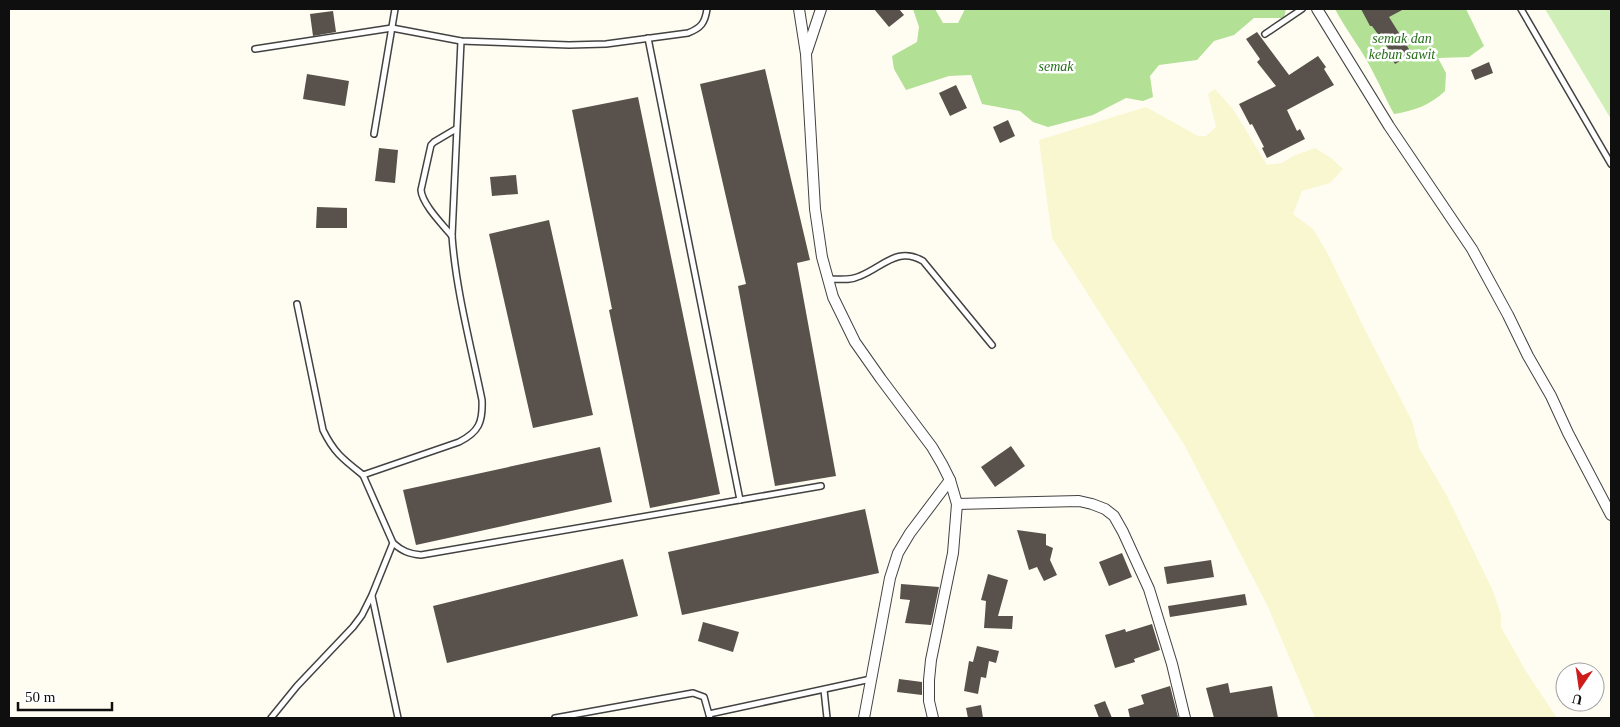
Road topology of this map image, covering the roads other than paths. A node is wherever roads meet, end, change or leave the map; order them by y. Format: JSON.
{"nodes":[{"id":1,"x":395,"y":9,"type":"edge"},
{"id":2,"x":707,"y":9,"type":"edge"},
{"id":3,"x":799,"y":9,"type":"edge"},
{"id":4,"x":821,"y":9,"type":"edge"},
{"id":5,"x":1302,"y":9,"type":"edge"},
{"id":6,"x":1317,"y":9,"type":"edge"},
{"id":7,"x":1522,"y":9,"type":"edge"},
{"id":8,"x":392,"y":28,"type":"junction"},
{"id":9,"x":1265,"y":34,"type":"dead end"},
{"id":10,"x":648,"y":38,"type":"junction"},
{"id":11,"x":461,"y":41,"type":"junction"},
{"id":12,"x":255,"y":49,"type":"dead end"},
{"id":13,"x":806,"y":54,"type":"junction"},
{"id":14,"x":456,"y":129,"type":"junction"},
{"id":15,"x":374,"y":134,"type":"dead end"},
{"id":16,"x":1611,"y":164,"type":"edge"},
{"id":17,"x":452,"y":236,"type":"junction"},
{"id":18,"x":828,"y":279,"type":"junction"},
{"id":19,"x":297,"y":304,"type":"dead end"},
{"id":20,"x":992,"y":345,"type":"dead end"},
{"id":21,"x":363,"y":475,"type":"junction"},
{"id":22,"x":950,"y":480,"type":"junction"},
{"id":23,"x":821,"y":486,"type":"dead end"},
{"id":24,"x":740,"y":500,"type":"junction"},
{"id":25,"x":956,"y":504,"type":"junction"},
{"id":26,"x":1611,"y":515,"type":"edge"},
{"id":27,"x":393,"y":543,"type":"junction"},
{"id":28,"x":372,"y":596,"type":"junction"},
{"id":29,"x":871,"y":680,"type":"junction"},
{"id":30,"x":824,"y":690,"type":"junction"},
{"id":31,"x":710,"y":716,"type":"edge"},
{"id":32,"x":271,"y":718,"type":"edge"},
{"id":33,"x":398,"y":718,"type":"edge"},
{"id":34,"x":555,"y":718,"type":"edge"},
{"id":35,"x":827,"y":718,"type":"edge"},
{"id":36,"x":864,"y":718,"type":"edge"},
{"id":37,"x":932,"y":718,"type":"edge"},
{"id":38,"x":1185,"y":718,"type":"edge"}],
"edges":[{"from":1,"to":8,"type":"lane"},
{"from":2,"to":10,"type":"lane"},
{"from":3,"to":13,"type":"street"},
{"from":4,"to":13,"type":"street"},
{"from":5,"to":9,"type":"lane"},
{"from":6,"to":26,"type":"street"},
{"from":7,"to":16,"type":"lane"},
{"from":8,"to":11,"type":"lane"},
{"from":8,"to":12,"type":"lane"},
{"from":8,"to":15,"type":"lane"},
{"from":10,"to":11,"type":"lane"},
{"from":10,"to":24,"type":"lane"},
{"from":11,"to":14,"type":"lane"},
{"from":13,"to":18,"type":"street"},
{"from":14,"to":17,"type":"lane"},
{"from":14,"to":17,"type":"lane"},
{"from":17,"to":21,"type":"lane"},
{"from":18,"to":20,"type":"lane"},
{"from":18,"to":22,"type":"street"},
{"from":19,"to":21,"type":"lane"},
{"from":21,"to":27,"type":"lane"},
{"from":22,"to":25,"type":"street"},
{"from":22,"to":29,"type":"street"},
{"from":23,"to":24,"type":"lane"},
{"from":24,"to":27,"type":"lane"},
{"from":25,"to":37,"type":"street"},
{"from":25,"to":38,"type":"street"},
{"from":27,"to":28,"type":"lane"},
{"from":28,"to":32,"type":"lane"},
{"from":28,"to":33,"type":"lane"},
{"from":29,"to":30,"type":"lane"},
{"from":29,"to":36,"type":"street"},
{"from":30,"to":31,"type":"lane"},
{"from":30,"to":35,"type":"lane"},
{"from":31,"to":34,"type":"lane"}]}
